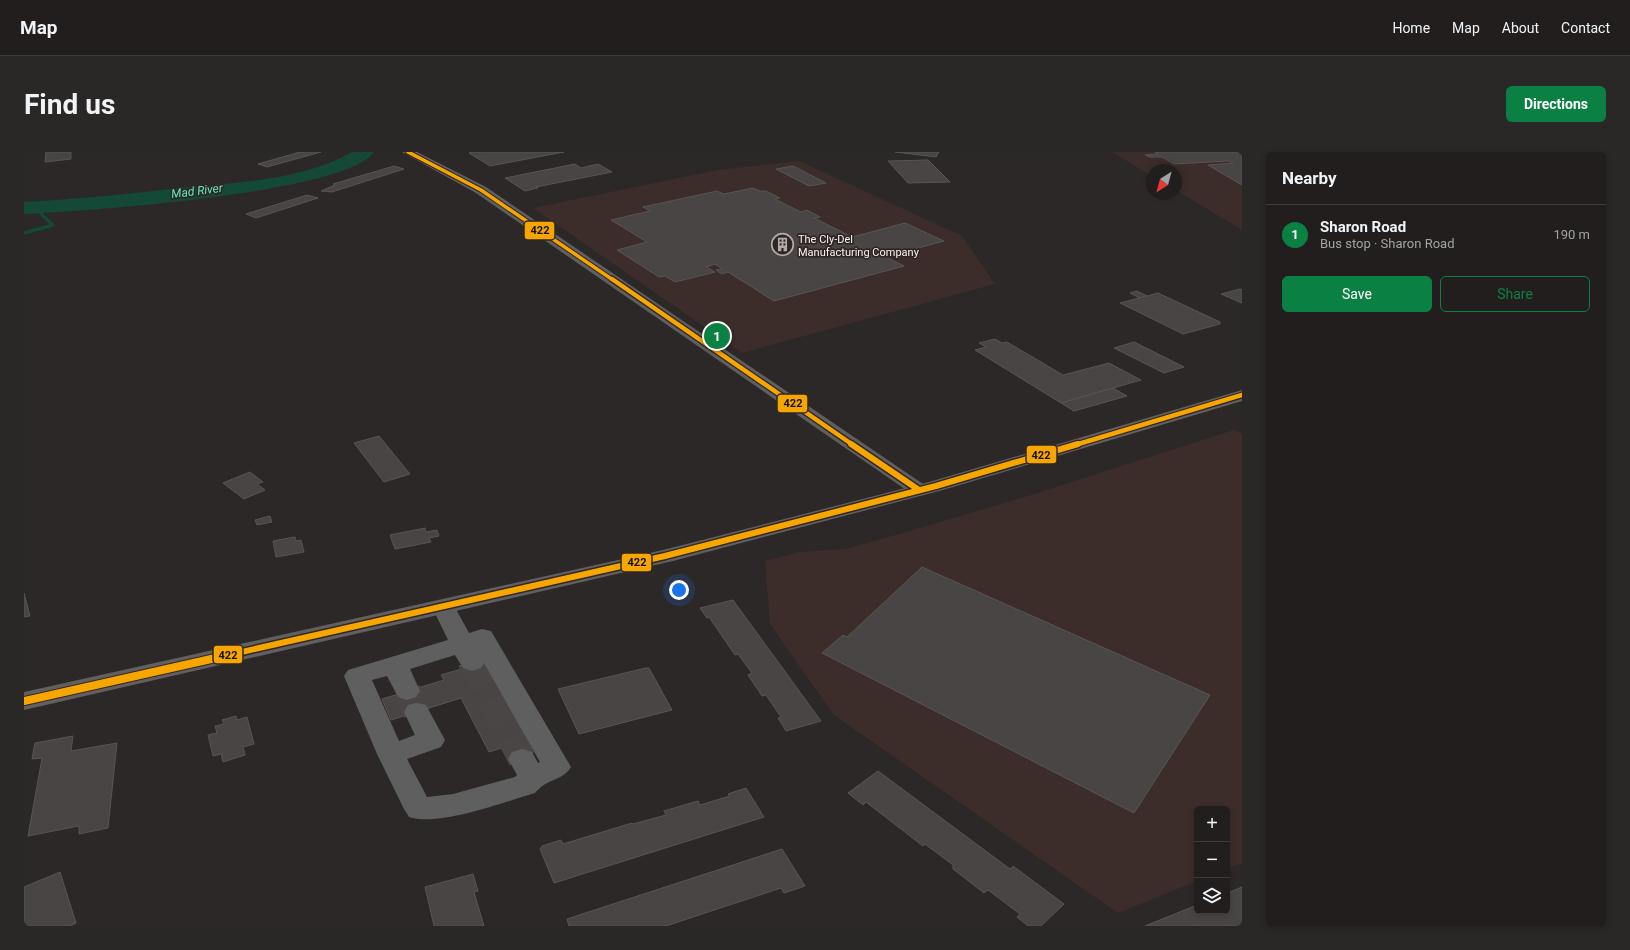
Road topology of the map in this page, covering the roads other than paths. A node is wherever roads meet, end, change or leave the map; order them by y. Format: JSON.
{"nodes":[{"id":1,"x":408,"y":152,"type":"edge"},
{"id":2,"x":1242,"y":395,"type":"edge"},
{"id":3,"x":919,"y":490,"type":"junction"},
{"id":4,"x":444,"y":607,"type":"junction"},
{"id":5,"x":467,"y":653,"type":"junction"},
{"id":6,"x":395,"y":664,"type":"junction"},
{"id":7,"x":24,"y":701,"type":"edge"},
{"id":8,"x":391,"y":754,"type":"junction"}],
"edges":[{"from":1,"to":3,"type":"street"},
{"from":2,"to":3,"type":"main road"},
{"from":3,"to":4,"type":"main road"},
{"from":4,"to":5,"type":"street"},
{"from":4,"to":7,"type":"main road"},
{"from":5,"to":6,"type":"street"},
{"from":5,"to":8,"type":"street"},
{"from":6,"to":8,"type":"street"},
{"from":6,"to":8,"type":"street"}]}
